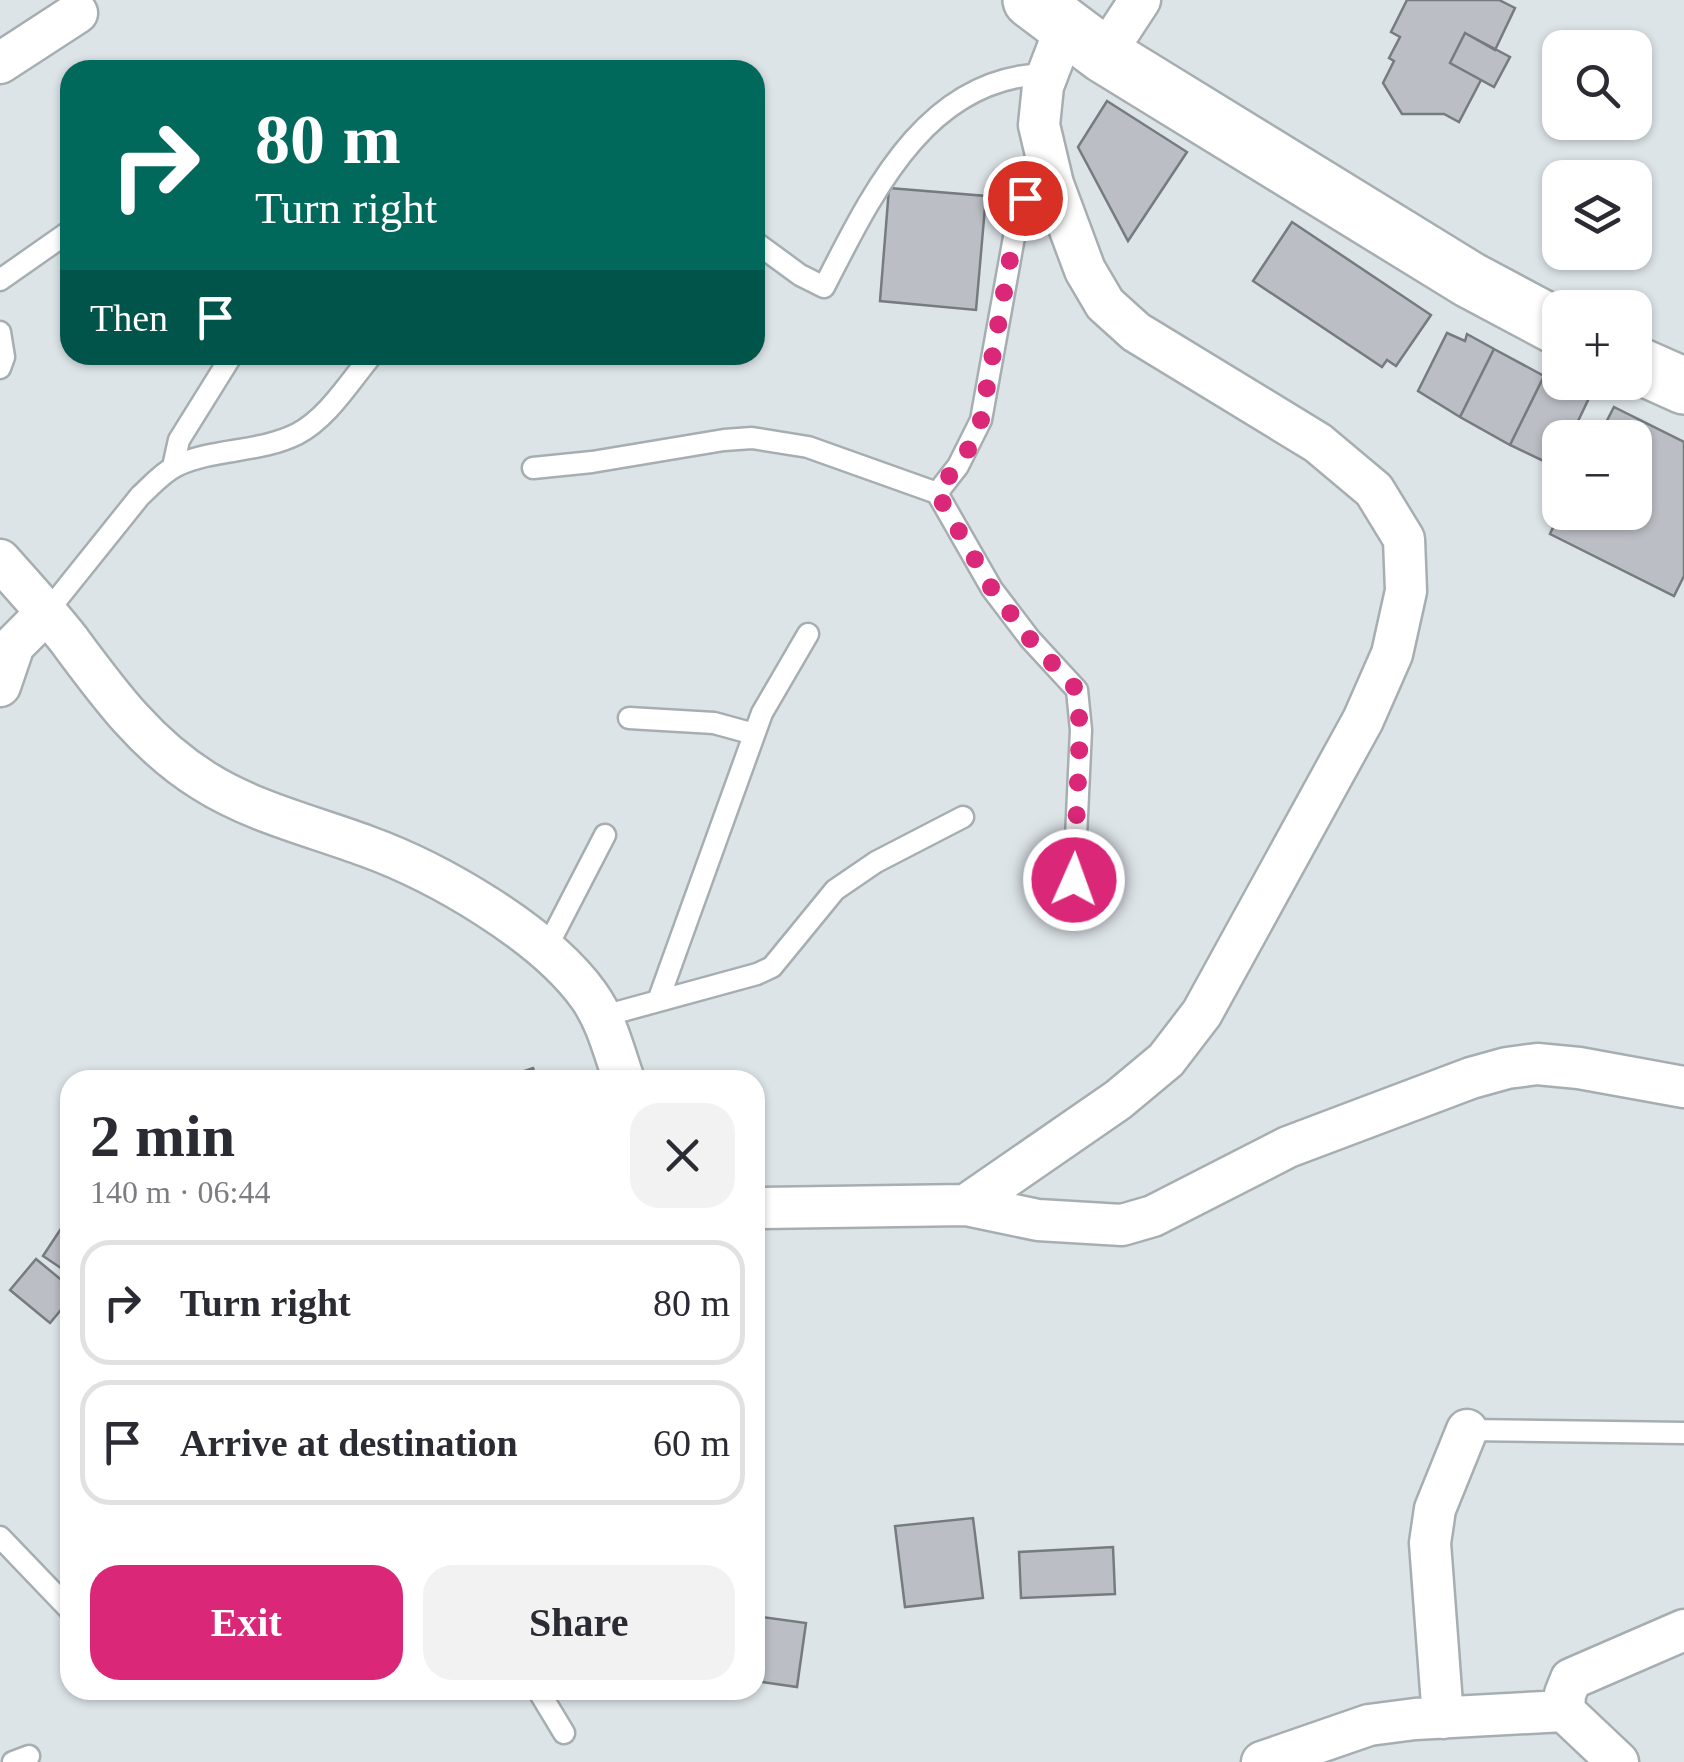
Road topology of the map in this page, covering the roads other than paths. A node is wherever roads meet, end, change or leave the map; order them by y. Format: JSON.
{"nodes":[{"id":1,"x":1140,"y":0,"type":"edge"},
{"id":2,"x":77,"y":13,"type":"dead end"},
{"id":3,"x":1062,"y":39,"type":"edge"},
{"id":4,"x":0,"y":63,"type":"edge"},
{"id":5,"x":1053,"y":184,"type":"junction"},
{"id":6,"x":60,"y":238,"type":"edge"},
{"id":7,"x":765,"y":249,"type":"edge"},
{"id":8,"x":0,"y":280,"type":"edge"},
{"id":9,"x":1542,"y":318,"type":"edge"},
{"id":10,"x":0,"y":332,"type":"edge"},
{"id":11,"x":226,"y":365,"type":"edge"},
{"id":12,"x":364,"y":365,"type":"edge"},
{"id":13,"x":0,"y":368,"type":"edge"},
{"id":14,"x":1652,"y":372,"type":"edge"},
{"id":15,"x":1684,"y":386,"type":"edge"},
{"id":16,"x":173,"y":467,"type":"junction"},
{"id":17,"x":532,"y":468,"type":"dead end"},
{"id":18,"x":937,"y":493,"type":"junction"},
{"id":19,"x":0,"y":560,"type":"edge"},
{"id":20,"x":46,"y":612,"type":"junction"},
{"id":21,"x":808,"y":634,"type":"dead end"},
{"id":22,"x":0,"y":686,"type":"edge"},
{"id":23,"x":628,"y":718,"type":"dead end"},
{"id":24,"x":754,"y":734,"type":"junction"},
{"id":25,"x":963,"y":817,"type":"dead end"},
{"id":26,"x":605,"y":835,"type":"dead end"},
{"id":27,"x":1074,"y":880,"type":"dead end"},
{"id":28,"x":545,"y":951,"type":"junction"},
{"id":29,"x":658,"y":1002,"type":"junction"},
{"id":30,"x":600,"y":1017,"type":"junction"},
{"id":31,"x":620,"y":1070,"type":"edge"},
{"id":32,"x":1684,"y":1086,"type":"edge"},
{"id":33,"x":966,"y":1205,"type":"junction"},
{"id":34,"x":765,"y":1208,"type":"edge"},
{"id":35,"x":1467,"y":1430,"type":"joint"},
{"id":36,"x":1684,"y":1433,"type":"edge"},
{"id":37,"x":0,"y":1537,"type":"edge"},
{"id":38,"x":60,"y":1600,"type":"edge"},
{"id":39,"x":1684,"y":1630,"type":"edge"},
{"id":40,"x":544,"y":1700,"type":"edge"},
{"id":41,"x":1564,"y":1711,"type":"junction"},
{"id":42,"x":1443,"y":1718,"type":"junction"},
{"id":43,"x":564,"y":1732,"type":"dead end"},
{"id":44,"x":1262,"y":1762,"type":"edge"},
{"id":45,"x":1618,"y":1762,"type":"edge"}],
"edges":[{"from":1,"to":3,"type":"street"},
{"from":2,"to":4,"type":"street"},
{"from":3,"to":5,"type":"street"},
{"from":3,"to":7,"type":"lane"},
{"from":3,"to":9,"type":"main road"},
{"from":5,"to":18,"type":"lane"},
{"from":5,"to":33,"type":"street"},
{"from":6,"to":8,"type":"lane"},
{"from":10,"to":13,"type":"lane"},
{"from":11,"to":16,"type":"lane"},
{"from":12,"to":16,"type":"lane"},
{"from":14,"to":15,"type":"main road"},
{"from":16,"to":20,"type":"lane"},
{"from":17,"to":18,"type":"lane"},
{"from":18,"to":27,"type":"lane"},
{"from":19,"to":20,"type":"street"},
{"from":20,"to":22,"type":"street"},
{"from":20,"to":28,"type":"street"},
{"from":21,"to":24,"type":"lane"},
{"from":23,"to":24,"type":"lane"},
{"from":24,"to":29,"type":"lane"},
{"from":25,"to":29,"type":"lane"},
{"from":26,"to":28,"type":"lane"},
{"from":28,"to":30,"type":"street"},
{"from":29,"to":30,"type":"lane"},
{"from":30,"to":31,"type":"street"},
{"from":32,"to":33,"type":"street"},
{"from":33,"to":34,"type":"street"},
{"from":35,"to":36,"type":"lane"},
{"from":35,"to":42,"type":"street"},
{"from":37,"to":38,"type":"lane"},
{"from":39,"to":41,"type":"street"},
{"from":40,"to":43,"type":"lane"},
{"from":41,"to":42,"type":"street"},
{"from":41,"to":45,"type":"street"},
{"from":42,"to":44,"type":"street"}]}
